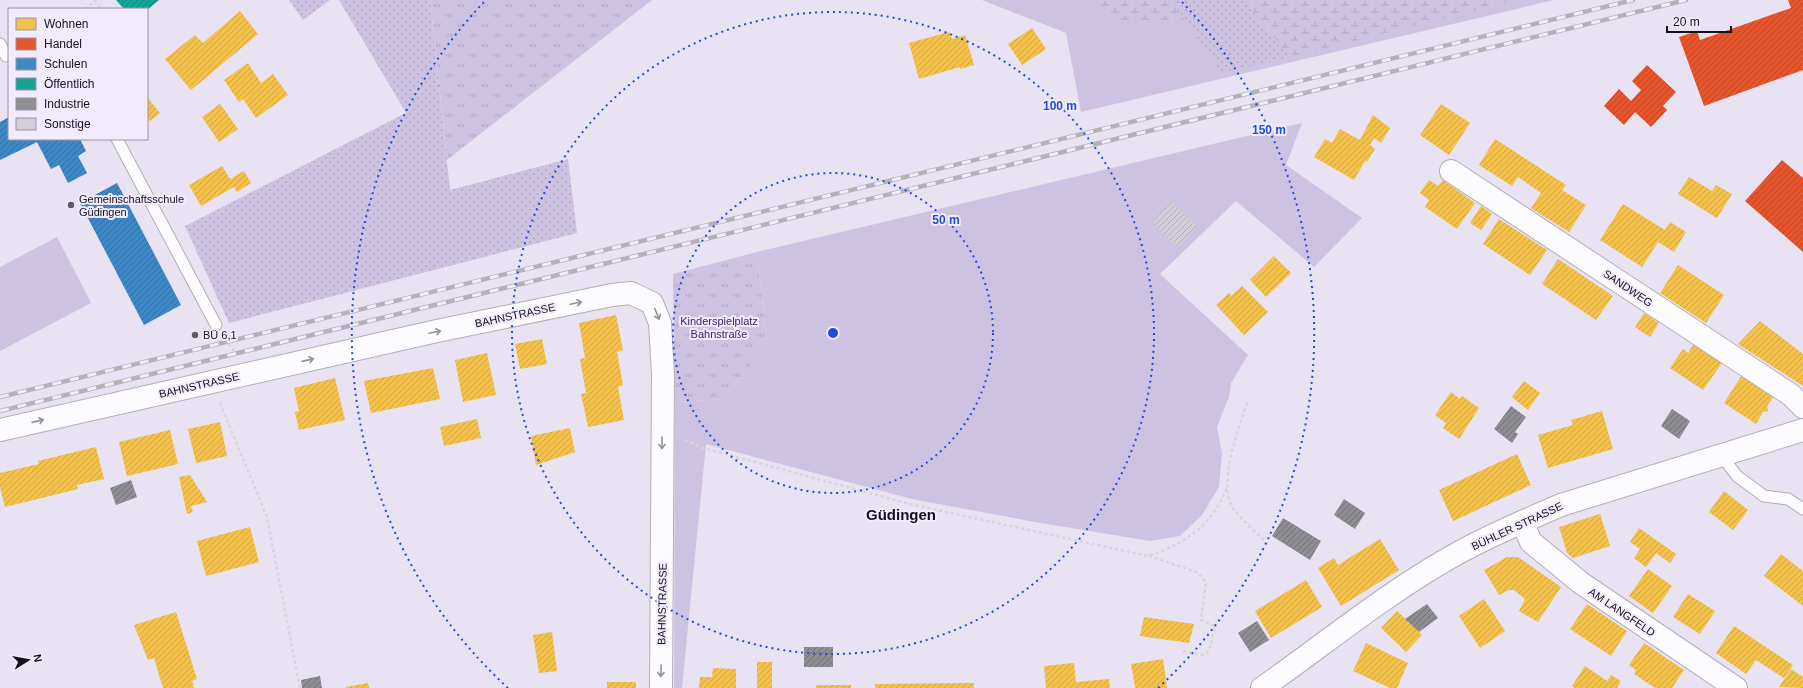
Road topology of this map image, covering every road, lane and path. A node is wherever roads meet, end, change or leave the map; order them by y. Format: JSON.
{"nodes":[{"id":1,"x":95,"y":1,"type":"edge"},
{"id":2,"x":86,"y":8,"type":"edge"},
{"id":3,"x":0,"y":44,"type":"edge"},
{"id":4,"x":8,"y":55,"type":"edge"},
{"id":5,"x":117,"y":140,"type":"edge"},
{"id":6,"x":1451,"y":171,"type":"dead end"},
{"id":7,"x":216,"y":325,"type":"joint"},
{"id":8,"x":248,"y":374,"type":"junction"},
{"id":9,"x":213,"y":381,"type":"junction"},
{"id":10,"x":1248,"y":404,"type":"dead end"},
{"id":11,"x":1803,"y":407,"type":"edge"},
{"id":12,"x":0,"y":430,"type":"edge"},
{"id":13,"x":1803,"y":430,"type":"edge"},
{"id":14,"x":662,"y":431,"type":"junction"},
{"id":15,"x":1721,"y":455,"type":"junction"},
{"id":16,"x":1227,"y":487,"type":"junction"},
{"id":17,"x":1803,"y":509,"type":"edge"},
{"id":18,"x":1522,"y":522,"type":"junction"},
{"id":19,"x":1267,"y":543,"type":"dead end"},
{"id":20,"x":1148,"y":556,"type":"junction"},
{"id":21,"x":1182,"y":651,"type":"dead end"},
{"id":22,"x":300,"y":688,"type":"edge"},
{"id":23,"x":661,"y":688,"type":"edge"},
{"id":24,"x":1262,"y":688,"type":"edge"},
{"id":25,"x":1736,"y":688,"type":"edge"}],
"edges":[{"from":1,"to":2,"type":"path"},
{"from":3,"to":4,"type":"lane"},
{"from":5,"to":7,"type":"lane"},
{"from":6,"to":11,"type":"street","name":"SANDWEG"},
{"from":7,"to":8,"type":"path"},
{"from":8,"to":9,"type":"street","name":"BAHNSTRASSE"},
{"from":8,"to":14,"type":"street","name":"BAHNSTRASSE","one_way":true},
{"from":12,"to":9,"type":"street","name":"BAHNSTRASSE","one_way":true},
{"from":9,"to":22,"type":"path"},
{"from":10,"to":16,"type":"path"},
{"from":13,"to":15,"type":"street","name":"BÜHLER STRASSE"},
{"from":14,"to":20,"type":"path"},
{"from":14,"to":23,"type":"street","name":"BAHNSTRASSE","one_way":true},
{"from":15,"to":17,"type":"lane"},
{"from":15,"to":18,"type":"street","name":"BÜHLER STRASSE"},
{"from":16,"to":19,"type":"path"},
{"from":16,"to":20,"type":"path"},
{"from":18,"to":24,"type":"street","name":"BÜHLER STRASSE"},
{"from":18,"to":25,"type":"street","name":"AM LANGFELD"},
{"from":20,"to":21,"type":"path"}]}
